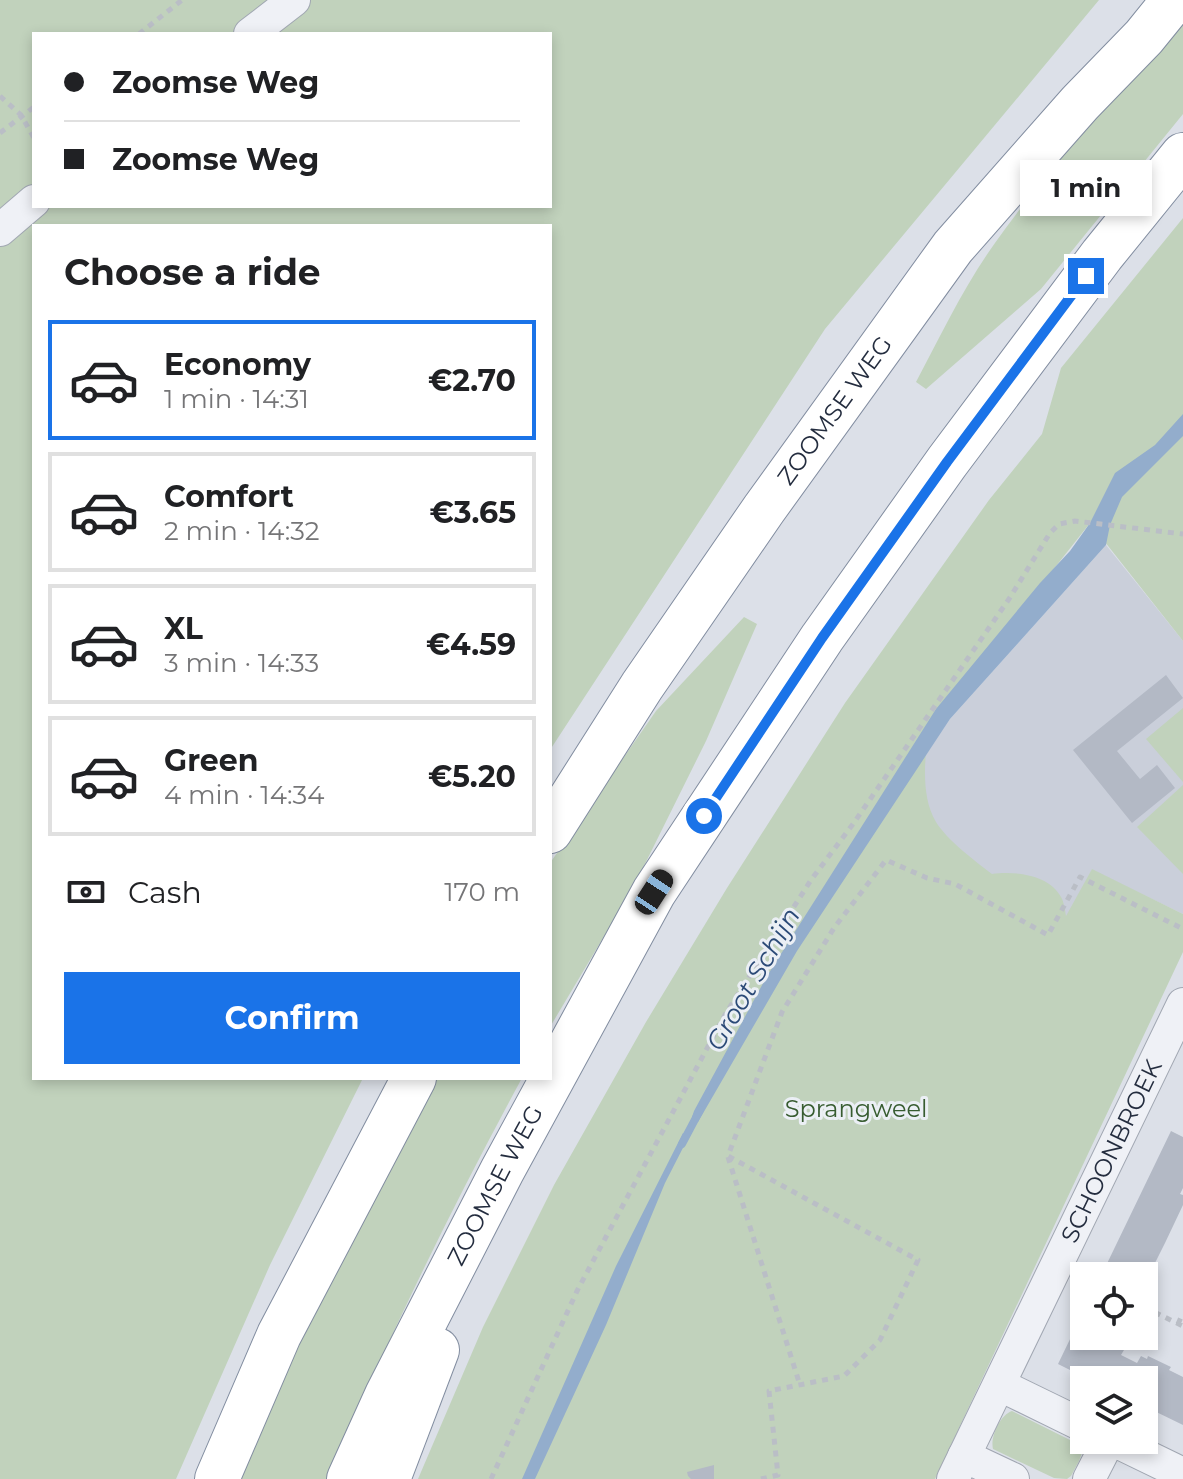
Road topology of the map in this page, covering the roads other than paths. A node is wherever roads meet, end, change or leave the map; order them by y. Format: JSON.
{"nodes":[{"id":1,"x":294,"y":0,"type":"edge"},
{"id":2,"x":1170,"y":6,"type":"edge"},
{"id":3,"x":253,"y":32,"type":"edge"},
{"id":4,"x":1183,"y":155,"type":"edge"},
{"id":5,"x":32,"y":203,"type":"edge"},
{"id":6,"x":0,"y":230,"type":"edge"},
{"id":7,"x":552,"y":828,"type":"edge"},
{"id":8,"x":1183,"y":1004,"type":"edge"},
{"id":9,"x":552,"y":1079,"type":"edge"},
{"id":10,"x":413,"y":1080,"type":"edge"},
{"id":11,"x":552,"y":1080,"type":"edge"},
{"id":12,"x":502,"y":1171,"type":"junction"},
{"id":13,"x":1000,"y":1385,"type":"junction"},
{"id":14,"x":1070,"y":1419,"type":"edge"},
{"id":15,"x":1103,"y":1454,"type":"edge"},
{"id":16,"x":1141,"y":1454,"type":"edge"},
{"id":17,"x":959,"y":1468,"type":"edge"},
{"id":18,"x":1183,"y":1474,"type":"edge"},
{"id":19,"x":217,"y":1479,"type":"edge"},
{"id":20,"x":349,"y":1479,"type":"edge"},
{"id":21,"x":388,"y":1479,"type":"edge"},
{"id":22,"x":1013,"y":1479,"type":"edge"},
{"id":23,"x":1089,"y":1479,"type":"edge"}],
"edges":[{"from":1,"to":3,"type":"street"},
{"from":2,"to":7,"type":"highway","name":"ZOOMSE WEG"},
{"from":4,"to":9,"type":"highway","name":"ZOOMSE WEG"},
{"from":5,"to":6,"type":"street"},
{"from":8,"to":13,"type":"street","name":"SCHOONBROEK"},
{"from":10,"to":19,"type":"highway"},
{"from":11,"to":12,"type":"highway","name":"ZOOMSE WEG"},
{"from":12,"to":20,"type":"highway","name":"ZOOMSE WEG"},
{"from":12,"to":21,"type":"highway"},
{"from":13,"to":14,"type":"street"},
{"from":13,"to":17,"type":"street","name":"SCHOONBROEK"},
{"from":15,"to":23,"type":"street"},
{"from":16,"to":18,"type":"street"},
{"from":17,"to":22,"type":"street"}]}
